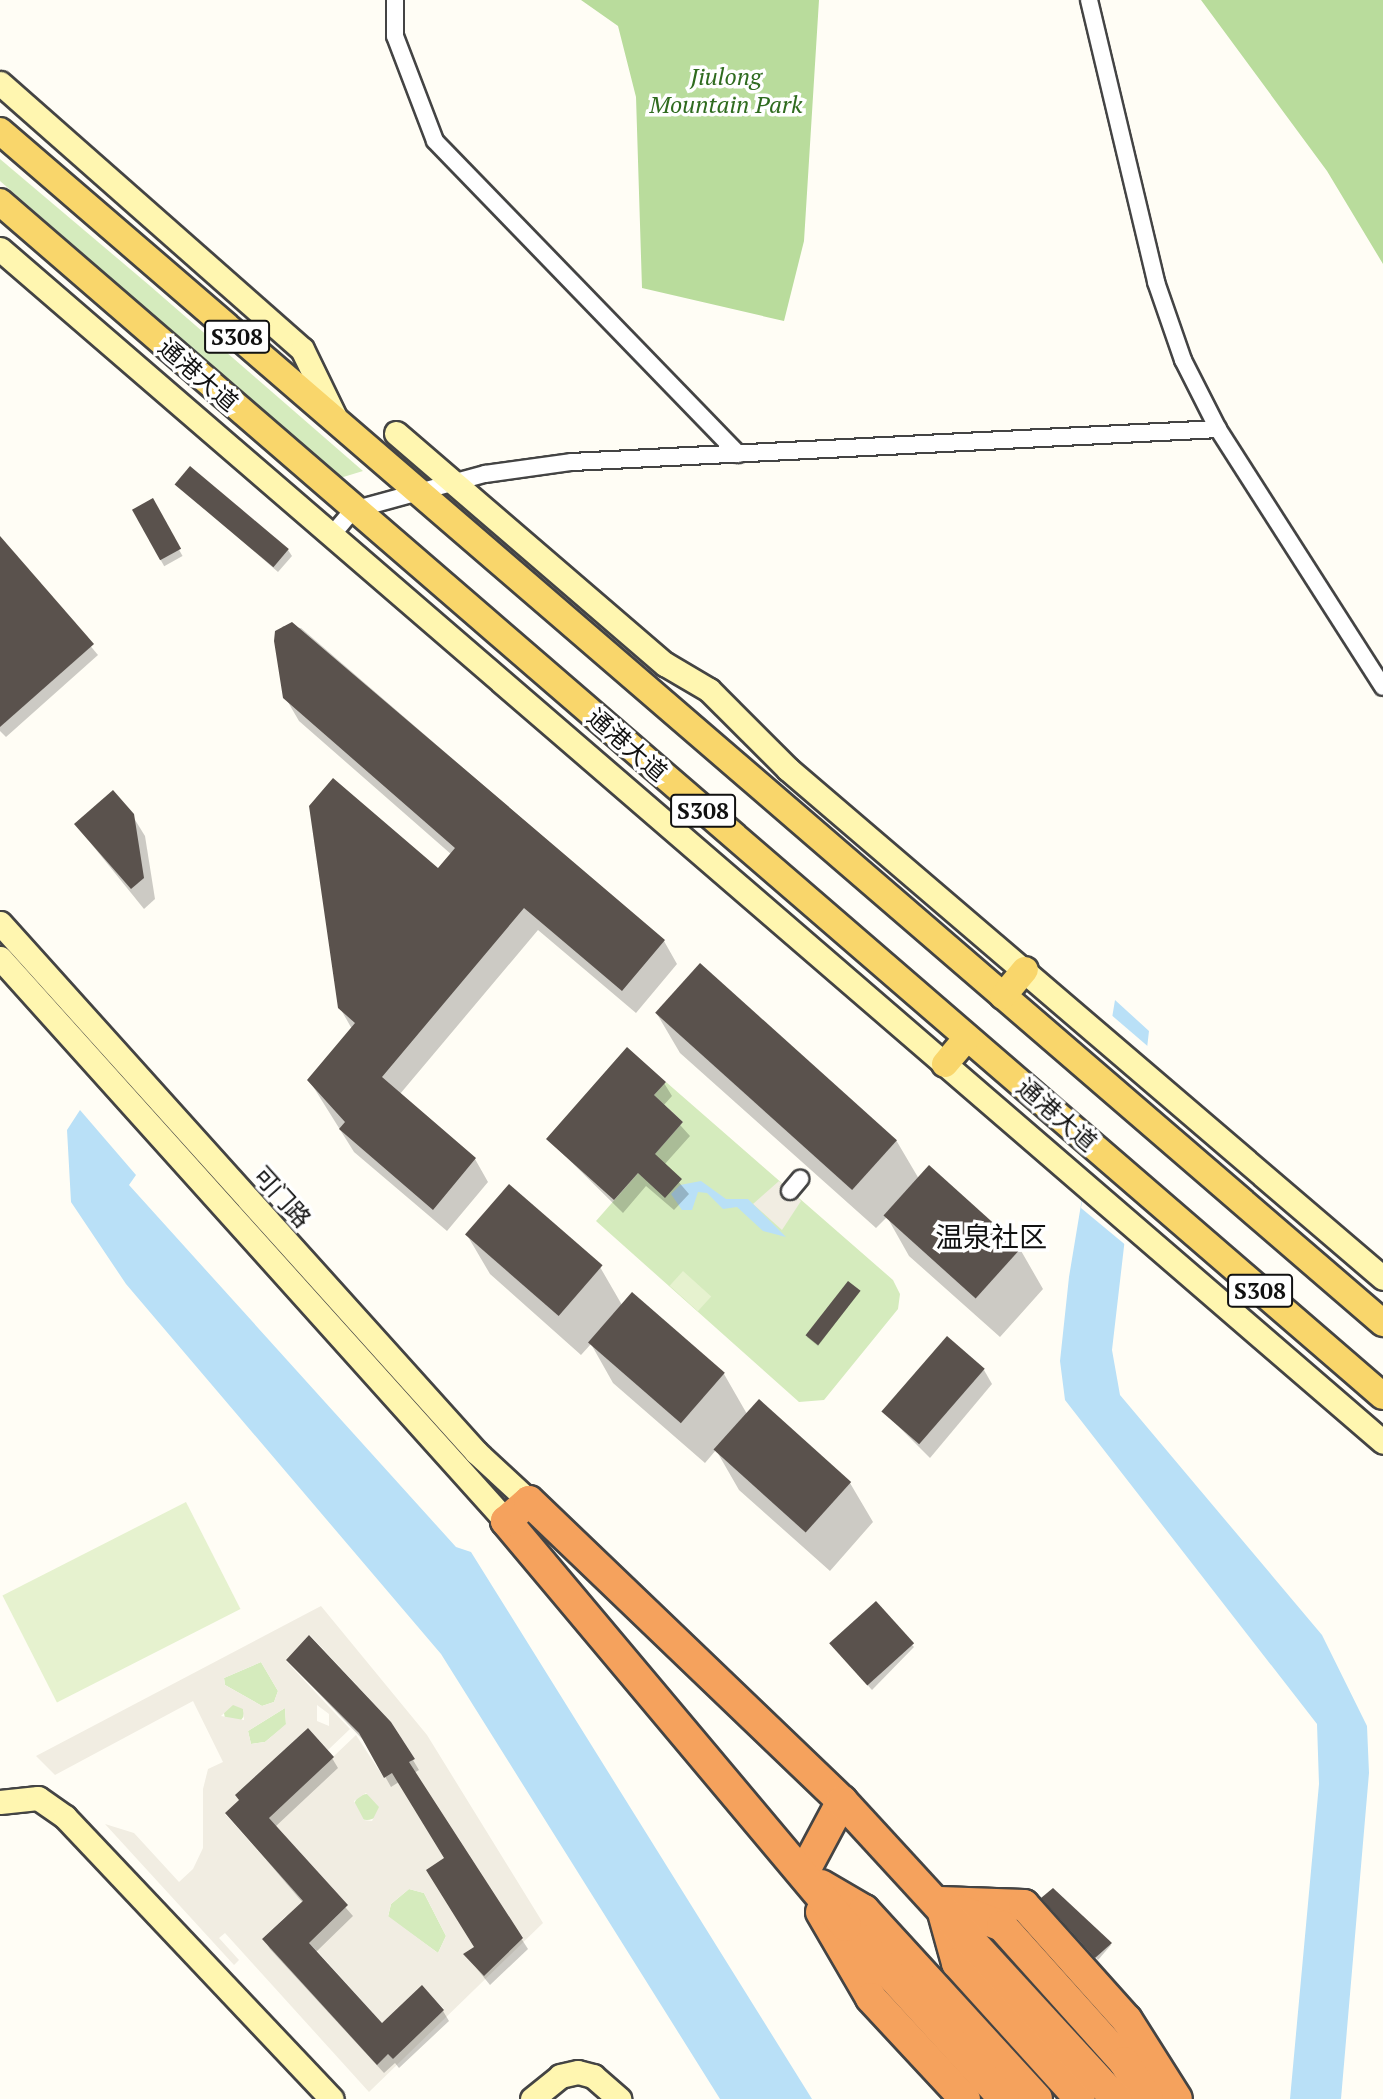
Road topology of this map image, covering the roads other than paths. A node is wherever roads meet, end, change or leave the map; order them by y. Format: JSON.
{"nodes":[{"id":1,"x":395,"y":0,"type":"edge"},
{"id":2,"x":1089,"y":0,"type":"edge"},
{"id":3,"x":0,"y":83,"type":"edge"},
{"id":4,"x":0,"y":131,"type":"edge"},
{"id":5,"x":0,"y":202,"type":"edge"},
{"id":6,"x":0,"y":249,"type":"edge"},
{"id":7,"x":339,"y":425,"type":"junction"},
{"id":8,"x":1218,"y":429,"type":"junction"},
{"id":9,"x":396,"y":433,"type":"dead end"},
{"id":10,"x":738,"y":454,"type":"junction"},
{"id":11,"x":453,"y":483,"type":"junction"},
{"id":12,"x":417,"y":493,"type":"junction"},
{"id":13,"x":353,"y":510,"type":"junction"},
{"id":14,"x":332,"y":535,"type":"junction"},
{"id":15,"x":1383,"y":687,"type":"edge"},
{"id":16,"x":0,"y":923,"type":"edge"},
{"id":17,"x":0,"y":958,"type":"edge"},
{"id":18,"x":1025,"y":970,"type":"junction"},
{"id":19,"x":1003,"y":996,"type":"junction"},
{"id":20,"x":967,"y":1038,"type":"junction"},
{"id":21,"x":945,"y":1064,"type":"junction"},
{"id":22,"x":1383,"y":1278,"type":"edge"},
{"id":23,"x":1383,"y":1323,"type":"edge"},
{"id":24,"x":1383,"y":1396,"type":"edge"},
{"id":25,"x":1383,"y":1442,"type":"edge"},
{"id":26,"x":529,"y":1501,"type":"junction"},
{"id":27,"x":506,"y":1521,"type":"junction"},
{"id":28,"x":842,"y":1801,"type":"junction"},
{"id":29,"x":0,"y":1802,"type":"edge"},
{"id":30,"x":803,"y":1874,"type":"junction"},
{"id":31,"x":940,"y":1902,"type":"junction"},
{"id":32,"x":332,"y":2099,"type":"edge"},
{"id":33,"x":532,"y":2099,"type":"edge"},
{"id":34,"x":619,"y":2099,"type":"edge"},
{"id":35,"x":965,"y":2099,"type":"edge"},
{"id":36,"x":985,"y":2099,"type":"edge"},
{"id":37,"x":1004,"y":2099,"type":"edge"},
{"id":38,"x":1020,"y":2099,"type":"edge"},
{"id":39,"x":1037,"y":2099,"type":"edge"},
{"id":40,"x":1062,"y":2099,"type":"edge"},
{"id":41,"x":1080,"y":2099,"type":"edge"},
{"id":42,"x":1097,"y":2099,"type":"edge"},
{"id":43,"x":1116,"y":2099,"type":"edge"},
{"id":44,"x":1132,"y":2099,"type":"edge"},
{"id":45,"x":1148,"y":2099,"type":"edge"},
{"id":46,"x":1164,"y":2099,"type":"edge"},
{"id":47,"x":1177,"y":2099,"type":"edge"}],
"edges":[{"from":1,"to":10,"type":"street"},
{"from":2,"to":8,"type":"street"},
{"from":3,"to":7,"type":"street"},
{"from":4,"to":7,"type":"main road","number":"S308"},
{"from":5,"to":13,"type":"main road","name":"通港大道","number":"S308"},
{"from":6,"to":14,"type":"street"},
{"from":7,"to":12,"type":"main road","number":"S308"},
{"from":8,"to":10,"type":"street"},
{"from":8,"to":15,"type":"street"},
{"from":9,"to":11,"type":"street"},
{"from":10,"to":11,"type":"street"},
{"from":11,"to":12,"type":"street"},
{"from":11,"to":18,"type":"street"},
{"from":12,"to":13,"type":"street"},
{"from":12,"to":19,"type":"main road","number":"S308"},
{"from":13,"to":14,"type":"street"},
{"from":13,"to":20,"type":"main road","name":"通港大道","number":"S308"},
{"from":14,"to":21,"type":"street"},
{"from":16,"to":26,"type":"street","name":"可门路"},
{"from":17,"to":27,"type":"street","name":"可门路"},
{"from":18,"to":19,"type":"main road"},
{"from":18,"to":22,"type":"street"},
{"from":19,"to":23,"type":"main road","number":"S308"},
{"from":20,"to":21,"type":"main road"},
{"from":20,"to":24,"type":"main road","name":"通港大道","number":"S308"},
{"from":21,"to":25,"type":"street"},
{"from":26,"to":27,"type":"highway"},
{"from":26,"to":28,"type":"highway"},
{"from":27,"to":30,"type":"highway"},
{"from":28,"to":30,"type":"highway"},
{"from":28,"to":31,"type":"highway"},
{"from":29,"to":32,"type":"street"},
{"from":30,"to":35,"type":"highway"},
{"from":30,"to":36,"type":"highway"},
{"from":30,"to":37,"type":"highway"},
{"from":30,"to":38,"type":"highway"},
{"from":30,"to":39,"type":"highway"},
{"from":31,"to":40,"type":"highway"},
{"from":31,"to":41,"type":"highway"},
{"from":31,"to":42,"type":"highway"},
{"from":31,"to":43,"type":"highway"},
{"from":31,"to":44,"type":"highway"},
{"from":31,"to":45,"type":"highway"},
{"from":31,"to":46,"type":"highway"},
{"from":31,"to":47,"type":"highway"},
{"from":33,"to":34,"type":"street"}]}
